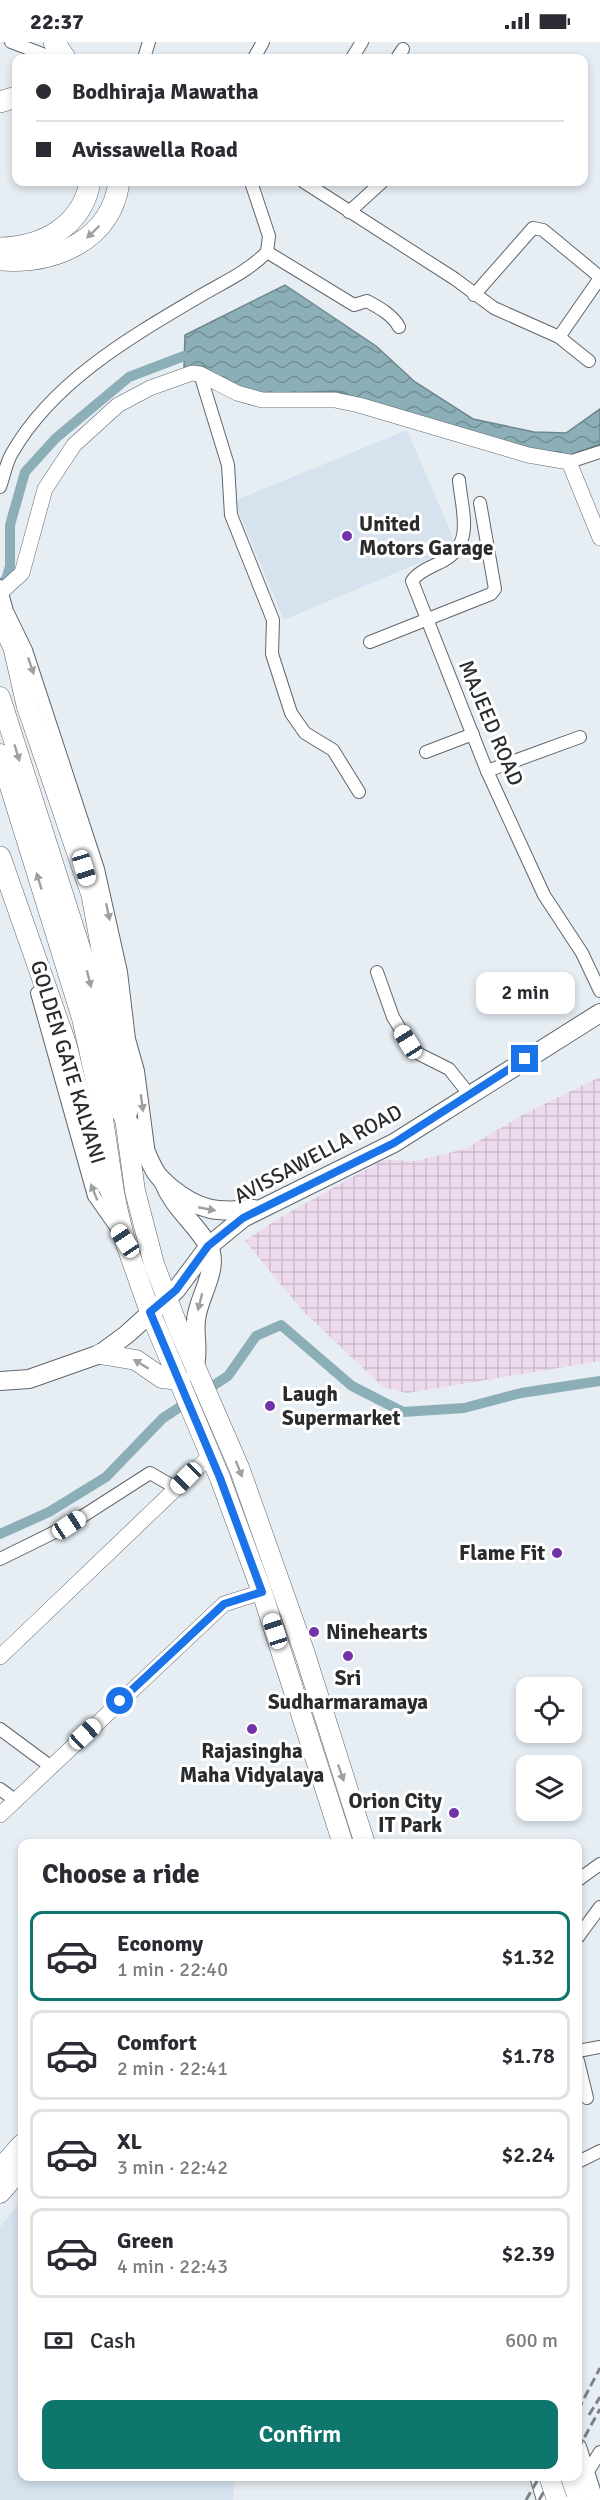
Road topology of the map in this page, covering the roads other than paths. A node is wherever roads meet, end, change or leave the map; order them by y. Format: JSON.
{"nodes":[{"id":1,"x":15,"y":43,"type":"edge"},
{"id":2,"x":43,"y":54,"type":"edge"},
{"id":3,"x":89,"y":186,"type":"edge"},
{"id":4,"x":118,"y":186,"type":"edge"},
{"id":5,"x":252,"y":186,"type":"edge"},
{"id":6,"x":321,"y":186,"type":"edge"},
{"id":7,"x":377,"y":186,"type":"edge"},
{"id":8,"x":349,"y":212,"type":"junction"},
{"id":9,"x":0,"y":248,"type":"edge"},
{"id":10,"x":267,"y":252,"type":"junction"},
{"id":11,"x":0,"y":260,"type":"edge"},
{"id":12,"x":600,"y":278,"type":"edge"},
{"id":13,"x":474,"y":295,"type":"junction"},
{"id":14,"x":399,"y":327,"type":"dead end"},
{"id":15,"x":559,"y":337,"type":"junction"},
{"id":16,"x":589,"y":361,"type":"dead end"},
{"id":17,"x":200,"y":374,"type":"junction"},
{"id":18,"x":600,"y":452,"type":"edge"},
{"id":19,"x":569,"y":462,"type":"junction"},
{"id":20,"x":459,"y":480,"type":"dead end"},
{"id":21,"x":0,"y":487,"type":"edge"},
{"id":22,"x":480,"y":502,"type":"dead end"},
{"id":23,"x":600,"y":538,"type":"edge"},
{"id":24,"x":0,"y":589,"type":"edge"},
{"id":25,"x":0,"y":617,"type":"edge"},
{"id":26,"x":427,"y":618,"type":"junction"},
{"id":27,"x":370,"y":642,"type":"dead end"},
{"id":28,"x":0,"y":697,"type":"edge"},
{"id":29,"x":472,"y":734,"type":"junction"},
{"id":30,"x":580,"y":737,"type":"dead end"},
{"id":31,"x":426,"y":752,"type":"dead end"},
{"id":32,"x":0,"y":753,"type":"edge"},
{"id":33,"x":487,"y":771,"type":"junction"},
{"id":34,"x":359,"y":792,"type":"dead end"},
{"id":35,"x":0,"y":857,"type":"edge"},
{"id":36,"x":0,"y":884,"type":"edge"},
{"id":37,"x":377,"y":972,"type":"dead end"},
{"id":38,"x":600,"y":991,"type":"edge"},
{"id":39,"x":600,"y":1013,"type":"edge"},
{"id":40,"x":469,"y":1094,"type":"junction"},
{"id":41,"x":125,"y":1118,"type":"junction"},
{"id":42,"x":150,"y":1160,"type":"junction"},
{"id":43,"x":163,"y":1181,"type":"junction"},
{"id":44,"x":115,"y":1199,"type":"junction"},
{"id":45,"x":260,"y":1208,"type":"junction"},
{"id":46,"x":125,"y":1241,"type":"junction"},
{"id":47,"x":208,"y":1246,"type":"junction"},
{"id":48,"x":167,"y":1299,"type":"junction"},
{"id":49,"x":150,"y":1312,"type":"junction"},
{"id":50,"x":100,"y":1354,"type":"junction"},
{"id":51,"x":189,"y":1376,"type":"junction"},
{"id":52,"x":0,"y":1381,"type":"edge"},
{"id":53,"x":207,"y":1419,"type":"junction"},
{"id":54,"x":211,"y":1455,"type":"junction"},
{"id":55,"x":176,"y":1488,"type":"junction"},
{"id":56,"x":0,"y":1559,"type":"edge"},
{"id":57,"x":262,"y":1592,"type":"junction"},
{"id":58,"x":0,"y":1657,"type":"edge"},
{"id":59,"x":0,"y":1730,"type":"edge"},
{"id":60,"x":50,"y":1766,"type":"junction"},
{"id":61,"x":0,"y":1789,"type":"edge"},
{"id":62,"x":15,"y":1800,"type":"junction"},
{"id":63,"x":0,"y":1815,"type":"edge"},
{"id":64,"x":341,"y":1839,"type":"edge"},
{"id":65,"x":363,"y":1839,"type":"edge"},
{"id":66,"x":600,"y":1864,"type":"edge"},
{"id":67,"x":582,"y":1877,"type":"edge"},
{"id":68,"x":600,"y":1907,"type":"edge"},
{"id":69,"x":582,"y":1932,"type":"edge"},
{"id":70,"x":600,"y":2047,"type":"edge"},
{"id":71,"x":582,"y":2049,"type":"edge"},
{"id":72,"x":582,"y":2077,"type":"edge"},
{"id":73,"x":587,"y":2098,"type":"dead end"},
{"id":74,"x":18,"y":2149,"type":"edge"},
{"id":75,"x":600,"y":2151,"type":"edge"},
{"id":76,"x":582,"y":2160,"type":"edge"},
{"id":77,"x":0,"y":2169,"type":"edge"},
{"id":78,"x":18,"y":2173,"type":"edge"},
{"id":79,"x":0,"y":2193,"type":"edge"},
{"id":80,"x":600,"y":2452,"type":"edge"},
{"id":81,"x":582,"y":2471,"type":"edge"},
{"id":82,"x":539,"y":2481,"type":"edge"},
{"id":83,"x":551,"y":2481,"type":"edge"},
{"id":84,"x":578,"y":2481,"type":"edge"},
{"id":85,"x":582,"y":2481,"type":"edge"},
{"id":86,"x":545,"y":2500,"type":"edge"},
{"id":87,"x":557,"y":2500,"type":"edge"},
{"id":88,"x":578,"y":2500,"type":"edge"},
{"id":89,"x":595,"y":2500,"type":"edge"}],
"edges":[{"from":1,"to":2,"type":"street"},
{"from":3,"to":9,"type":"highway"},
{"from":4,"to":11,"type":"highway","one_way":true},
{"from":5,"to":10,"type":"street"},
{"from":6,"to":8,"type":"street"},
{"from":7,"to":8,"type":"street"},
{"from":8,"to":13,"type":"street"},
{"from":10,"to":14,"type":"street"},
{"from":10,"to":21,"type":"street"},
{"from":12,"to":13,"type":"street"},
{"from":12,"to":15,"type":"street"},
{"from":13,"to":15,"type":"street"},
{"from":15,"to":16,"type":"street"},
{"from":17,"to":19,"type":"street"},
{"from":17,"to":24,"type":"street"},
{"from":17,"to":34,"type":"street"},
{"from":18,"to":19,"type":"street"},
{"from":19,"to":23,"type":"street"},
{"from":20,"to":26,"type":"street","name":"MAJEED ROAD"},
{"from":22,"to":26,"type":"street"},
{"from":24,"to":42,"type":"street","one_way":true},
{"from":25,"to":41,"type":"highway","name":"GOLDEN GATE KALYANI"},
{"from":26,"to":27,"type":"street"},
{"from":26,"to":29,"type":"street","name":"MAJEED ROAD"},
{"from":28,"to":41,"type":"highway","one_way":true},
{"from":29,"to":31,"type":"street"},
{"from":29,"to":33,"type":"street","name":"MAJEED ROAD"},
{"from":30,"to":33,"type":"street"},
{"from":44,"to":32,"type":"highway","one_way":true},
{"from":33,"to":38,"type":"street","name":"MAJEED ROAD"},
{"from":35,"to":44,"type":"highway","name":"GOLDEN GATE KALYANI"},
{"from":46,"to":36,"type":"street","one_way":true},
{"from":37,"to":40,"type":"street"},
{"from":39,"to":40,"type":"main road","name":"AVISSAWELLA ROAD"},
{"from":40,"to":45,"type":"main road","name":"AVISSAWELLA ROAD"},
{"from":41,"to":42,"type":"main road"},
{"from":41,"to":48,"type":"highway"},
{"from":42,"to":43,"type":"main road"},
{"from":43,"to":45,"type":"main road","one_way":true},
{"from":43,"to":47,"type":"main road"},
{"from":44,"to":46,"type":"highway"},
{"from":45,"to":47,"type":"main road","name":"AVISSAWELLA ROAD"},
{"from":46,"to":49,"type":"highway"},
{"from":47,"to":48,"type":"main road","name":"AVISSAWELLA ROAD"},
{"from":47,"to":51,"type":"main road","one_way":true},
{"from":48,"to":49,"type":"main road","name":"AVISSAWELLA ROAD"},
{"from":48,"to":51,"type":"highway"},
{"from":49,"to":50,"type":"main road","name":"AVISSAWELLA ROAD"},
{"from":49,"to":51,"type":"highway"},
{"from":51,"to":50,"type":"highway","one_way":true},
{"from":50,"to":52,"type":"main road","name":"AVISSAWELLA ROAD"},
{"from":51,"to":53,"type":"highway"},
{"from":53,"to":54,"type":"highway"},
{"from":53,"to":65,"type":"highway","one_way":true},
{"from":54,"to":55,"type":"street"},
{"from":54,"to":57,"type":"highway"},
{"from":55,"to":56,"type":"street"},
{"from":55,"to":58,"type":"street"},
{"from":57,"to":60,"type":"street"},
{"from":57,"to":64,"type":"highway"},
{"from":59,"to":60,"type":"street"},
{"from":60,"to":62,"type":"street"},
{"from":61,"to":62,"type":"street"},
{"from":62,"to":63,"type":"street"},
{"from":66,"to":67,"type":"street"},
{"from":68,"to":69,"type":"street"},
{"from":70,"to":71,"type":"street"},
{"from":72,"to":73,"type":"street"},
{"from":74,"to":77,"type":"highway"},
{"from":75,"to":76,"type":"street"},
{"from":78,"to":79,"type":"highway"},
{"from":80,"to":81,"type":"street"},
{"from":82,"to":86,"type":"main road"},
{"from":83,"to":87,"type":"highway","bridge":true},
{"from":84,"to":88,"type":"highway"},
{"from":85,"to":89,"type":"main road"}]}
